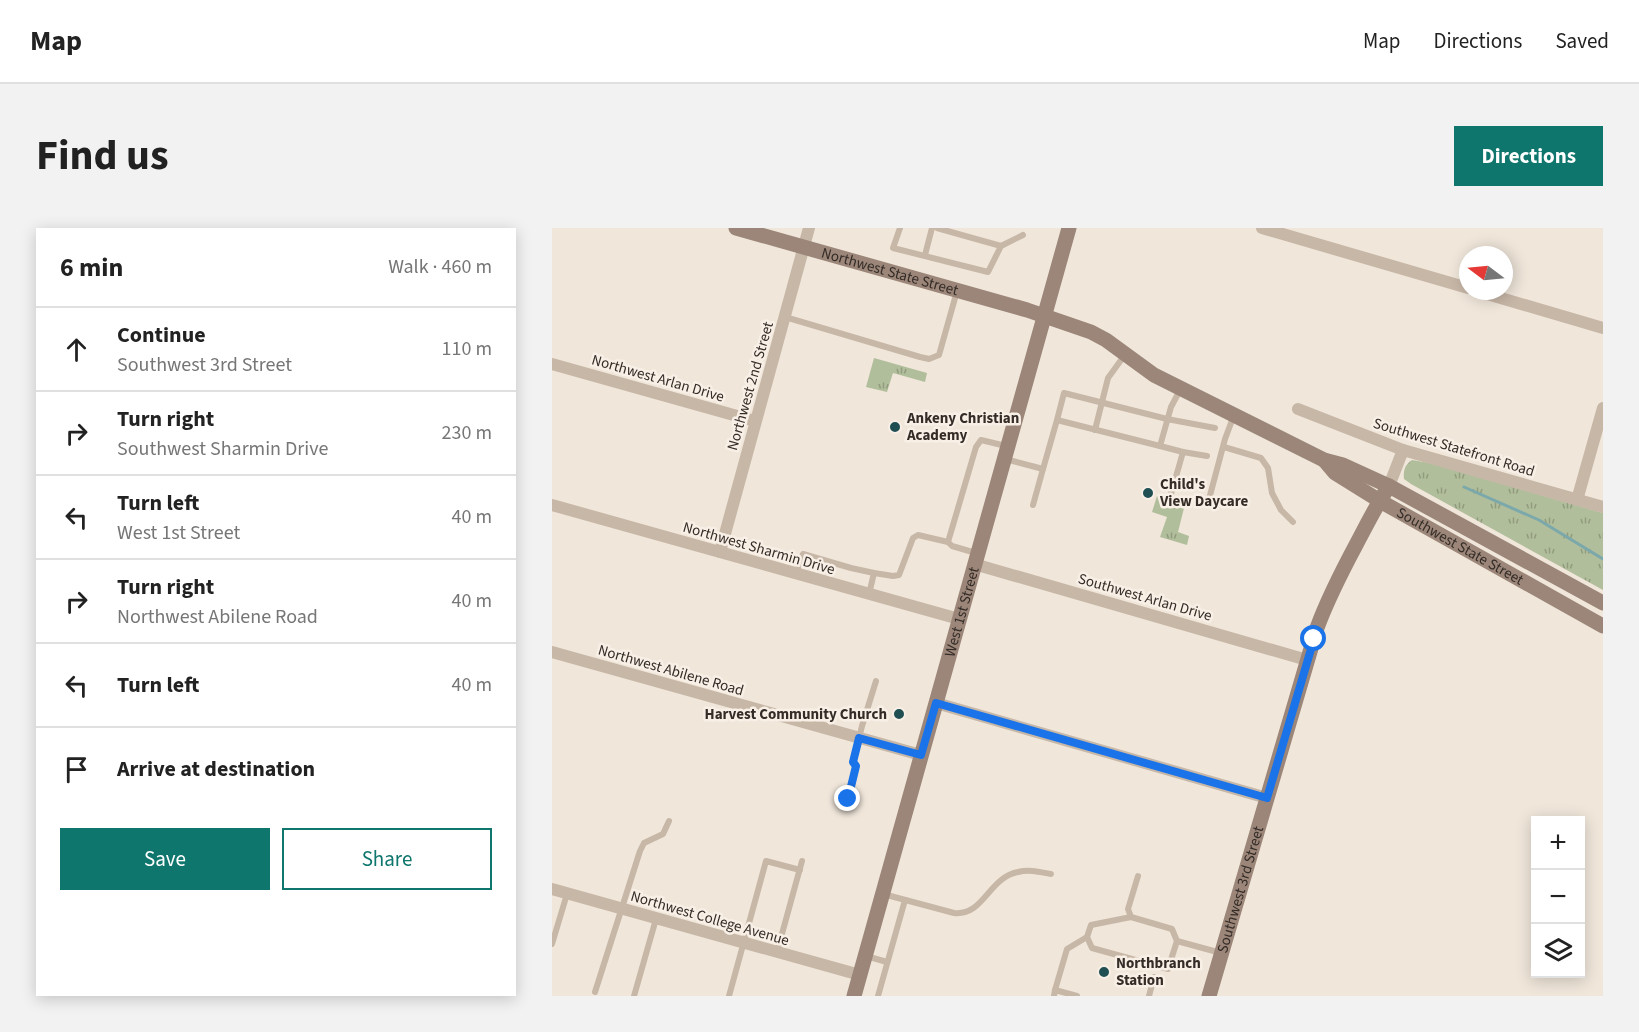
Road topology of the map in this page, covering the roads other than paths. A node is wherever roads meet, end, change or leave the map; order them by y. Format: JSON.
{"nodes":[{"id":1,"x":736,"y":228,"type":"edge"},
{"id":2,"x":809,"y":228,"type":"edge"},
{"id":3,"x":900,"y":228,"type":"edge"},
{"id":4,"x":932,"y":228,"type":"edge"},
{"id":5,"x":937,"y":228,"type":"edge"},
{"id":6,"x":1069,"y":228,"type":"edge"},
{"id":7,"x":1262,"y":228,"type":"edge"},
{"id":8,"x":1023,"y":235,"type":"dead end"},
{"id":9,"x":1001,"y":246,"type":"junction"},
{"id":10,"x":804,"y":247,"type":"junction"},
{"id":11,"x":925,"y":255,"type":"junction"},
{"id":12,"x":1459,"y":285,"type":"edge"},
{"id":13,"x":958,"y":290,"type":"junction"},
{"id":14,"x":1508,"y":300,"type":"edge"},
{"id":15,"x":1044,"y":315,"type":"junction"},
{"id":16,"x":784,"y":317,"type":"junction"},
{"id":17,"x":1603,"y":328,"type":"edge"},
{"id":18,"x":1125,"y":355,"type":"junction"},
{"id":19,"x":552,"y":364,"type":"edge"},
{"id":20,"x":1180,"y":389,"type":"junction"},
{"id":21,"x":1101,"y":402,"type":"junction"},
{"id":22,"x":1603,"y":408,"type":"edge"},
{"id":23,"x":1298,"y":409,"type":"dead end"},
{"id":24,"x":1235,"y":415,"type":"junction"},
{"id":25,"x":1167,"y":419,"type":"junction"},
{"id":26,"x":1057,"y":420,"type":"junction"},
{"id":27,"x":755,"y":421,"type":"junction"},
{"id":28,"x":1215,"y":428,"type":"dead end"},
{"id":29,"x":1095,"y":430,"type":"junction"},
{"id":30,"x":1160,"y":446,"type":"junction"},
{"id":31,"x":1224,"y":447,"type":"junction"},
{"id":32,"x":1403,"y":450,"type":"junction"},
{"id":33,"x":1005,"y":452,"type":"junction"},
{"id":34,"x":1184,"y":452,"type":"junction"},
{"id":35,"x":1207,"y":456,"type":"dead end"},
{"id":36,"x":1324,"y":460,"type":"junction"},
{"id":37,"x":1043,"y":469,"type":"junction"},
{"id":38,"x":1389,"y":486,"type":"junction"},
{"id":39,"x":1172,"y":495,"type":"dead end"},
{"id":40,"x":1577,"y":500,"type":"junction"},
{"id":41,"x":1380,"y":501,"type":"junction"},
{"id":42,"x":1208,"y":503,"type":"dead end"},
{"id":43,"x":1033,"y":504,"type":"dead end"},
{"id":44,"x":552,"y":505,"type":"edge"},
{"id":45,"x":1603,"y":507,"type":"edge"},
{"id":46,"x":1293,"y":522,"type":"dead end"},
{"id":47,"x":948,"y":542,"type":"junction"},
{"id":48,"x":720,"y":552,"type":"junction"},
{"id":49,"x":975,"y":559,"type":"junction"},
{"id":50,"x":796,"y":573,"type":"junction"},
{"id":51,"x":874,"y":573,"type":"junction"},
{"id":52,"x":869,"y":594,"type":"junction"},
{"id":53,"x":1603,"y":603,"type":"edge"},
{"id":54,"x":959,"y":619,"type":"junction"},
{"id":55,"x":1603,"y":626,"type":"edge"},
{"id":56,"x":552,"y":652,"type":"edge"},
{"id":57,"x":1307,"y":660,"type":"junction"},
{"id":58,"x":876,"y":681,"type":"dead end"},
{"id":59,"x":936,"y":703,"type":"junction"},
{"id":60,"x":859,"y":738,"type":"junction"},
{"id":61,"x":921,"y":755,"type":"junction"},
{"id":62,"x":1267,"y":798,"type":"junction"},
{"id":63,"x":848,"y":799,"type":"dead end"},
{"id":64,"x":669,"y":820,"type":"dead end"},
{"id":65,"x":802,"y":861,"type":"dead end"},
{"id":66,"x":800,"y":870,"type":"junction"},
{"id":67,"x":1051,"y":874,"type":"dead end"},
{"id":68,"x":1138,"y":876,"type":"dead end"},
{"id":69,"x":552,"y":889,"type":"edge"},
{"id":70,"x":567,"y":894,"type":"junction"},
{"id":71,"x":882,"y":894,"type":"junction"},
{"id":72,"x":904,"y":900,"type":"junction"},
{"id":73,"x":621,"y":909,"type":"junction"},
{"id":74,"x":1131,"y":917,"type":"junction"},
{"id":75,"x":656,"y":919,"type":"junction"},
{"id":76,"x":1088,"y":937,"type":"junction"},
{"id":77,"x":1178,"y":941,"type":"junction"},
{"id":78,"x":743,"y":943,"type":"junction"},
{"id":79,"x":552,"y":944,"type":"edge"},
{"id":80,"x":777,"y":952,"type":"junction"},
{"id":81,"x":1222,"y":953,"type":"junction"},
{"id":82,"x":865,"y":956,"type":"junction"},
{"id":83,"x":887,"y":962,"type":"junction"},
{"id":84,"x":860,"y":975,"type":"junction"},
{"id":85,"x":1154,"y":977,"type":"dead end"},
{"id":86,"x":595,"y":992,"type":"dead end"},
{"id":87,"x":1054,"y":993,"type":"edge"},
{"id":88,"x":634,"y":996,"type":"edge"},
{"id":89,"x":729,"y":996,"type":"edge"},
{"id":90,"x":854,"y":996,"type":"edge"},
{"id":91,"x":878,"y":996,"type":"edge"},
{"id":92,"x":1077,"y":996,"type":"edge"},
{"id":93,"x":1149,"y":996,"type":"edge"},
{"id":94,"x":1209,"y":996,"type":"edge"}],
"edges":[{"from":1,"to":10,"type":"main road","name":"Northwest State Street"},
{"from":2,"to":10,"type":"street","name":"Northwest 2nd Street"},
{"from":3,"to":11,"type":"lane"},
{"from":4,"to":11,"type":"lane"},
{"from":5,"to":9,"type":"lane"},
{"from":6,"to":15,"type":"main road","name":"West 1st Street"},
{"from":7,"to":12,"type":"street"},
{"from":8,"to":9,"type":"lane"},
{"from":9,"to":11,"type":"lane"},
{"from":10,"to":13,"type":"main road","name":"Northwest State Street"},
{"from":10,"to":16,"type":"street","name":"Northwest 2nd Street"},
{"from":13,"to":15,"type":"main road","name":"Northwest State Street"},
{"from":13,"to":16,"type":"lane"},
{"from":14,"to":17,"type":"street"},
{"from":15,"to":18,"type":"main road","name":"Southwest State Street"},
{"from":15,"to":33,"type":"main road","name":"West 1st Street"},
{"from":16,"to":27,"type":"street","name":"Northwest 2nd Street"},
{"from":18,"to":20,"type":"main road","name":"Southwest State Street"},
{"from":18,"to":21,"type":"lane"},
{"from":19,"to":27,"type":"street","name":"Northwest Arlan Drive"},
{"from":20,"to":24,"type":"main road","name":"Southwest State Street"},
{"from":20,"to":25,"type":"lane"},
{"from":21,"to":25,"type":"lane"},
{"from":21,"to":26,"type":"lane"},
{"from":21,"to":29,"type":"lane"},
{"from":22,"to":40,"type":"street"},
{"from":23,"to":32,"type":"street","name":"Southwest Statefront Road"},
{"from":24,"to":31,"type":"lane"},
{"from":24,"to":36,"type":"main road","name":"Southwest State Street"},
{"from":25,"to":28,"type":"lane"},
{"from":25,"to":30,"type":"lane"},
{"from":26,"to":29,"type":"lane"},
{"from":26,"to":37,"type":"lane"},
{"from":27,"to":48,"type":"street","name":"Northwest 2nd Street"},
{"from":29,"to":30,"type":"lane"},
{"from":30,"to":34,"type":"lane"},
{"from":31,"to":42,"type":"lane"},
{"from":31,"to":46,"type":"lane"},
{"from":32,"to":38,"type":"street","name":"Southwest 3rd Street"},
{"from":32,"to":40,"type":"street","name":"Southwest Statefront Road"},
{"from":33,"to":37,"type":"lane"},
{"from":33,"to":47,"type":"lane"},
{"from":33,"to":49,"type":"main road","name":"West 1st Street"},
{"from":34,"to":35,"type":"lane"},
{"from":34,"to":39,"type":"lane"},
{"from":36,"to":38,"type":"main road","name":"Southwest State Street"},
{"from":36,"to":41,"type":"main road","name":"Southwest State Street"},
{"from":37,"to":43,"type":"lane"},
{"from":38,"to":41,"type":"main road","name":"Southwest 3rd Street"},
{"from":38,"to":53,"type":"main road","name":"Southwest State Street"},
{"from":40,"to":45,"type":"street","name":"Southwest Statefront Road"},
{"from":41,"to":55,"type":"main road","name":"Southwest State Street"},
{"from":41,"to":57,"type":"main road","name":"Southwest 3rd Street"},
{"from":44,"to":48,"type":"street","name":"Northwest Sharmin Drive"},
{"from":47,"to":49,"type":"lane"},
{"from":47,"to":51,"type":"lane"},
{"from":48,"to":50,"type":"street","name":"Northwest Sharmin Drive"},
{"from":49,"to":54,"type":"main road","name":"West 1st Street"},
{"from":49,"to":57,"type":"street","name":"Southwest Arlan Drive"},
{"from":50,"to":51,"type":"lane"},
{"from":50,"to":52,"type":"street","name":"Northwest Sharmin Drive"},
{"from":51,"to":52,"type":"lane"},
{"from":52,"to":54,"type":"street","name":"Northwest Sharmin Drive"},
{"from":54,"to":59,"type":"main road","name":"West 1st Street"},
{"from":56,"to":60,"type":"street","name":"Northwest Abilene Road"},
{"from":57,"to":62,"type":"main road","name":"Southwest 3rd Street"},
{"from":58,"to":60,"type":"lane"},
{"from":59,"to":61,"type":"main road","name":"West 1st Street"},
{"from":59,"to":62,"type":"street"},
{"from":60,"to":61,"type":"street","name":"Northwest Abilene Road"},
{"from":60,"to":63,"type":"lane"},
{"from":61,"to":71,"type":"main road","name":"West 1st Street"},
{"from":62,"to":81,"type":"main road","name":"Southwest 3rd Street"},
{"from":64,"to":73,"type":"lane"},
{"from":65,"to":66,"type":"lane"},
{"from":66,"to":78,"type":"lane"},
{"from":66,"to":80,"type":"lane"},
{"from":67,"to":72,"type":"lane"},
{"from":68,"to":74,"type":"lane"},
{"from":69,"to":70,"type":"street","name":"Northwest College Avenue"},
{"from":70,"to":73,"type":"street","name":"Northwest College Avenue"},
{"from":70,"to":79,"type":"lane"},
{"from":71,"to":72,"type":"lane"},
{"from":71,"to":82,"type":"main road","name":"West 1st Street"},
{"from":72,"to":83,"type":"lane"},
{"from":73,"to":75,"type":"street","name":"Northwest College Avenue"},
{"from":73,"to":86,"type":"lane"},
{"from":74,"to":76,"type":"lane"},
{"from":74,"to":77,"type":"lane"},
{"from":75,"to":78,"type":"street","name":"Northwest College Avenue"},
{"from":75,"to":88,"type":"lane"},
{"from":76,"to":77,"type":"lane"},
{"from":76,"to":87,"type":"lane"},
{"from":77,"to":81,"type":"lane"},
{"from":78,"to":80,"type":"street","name":"Northwest College Avenue"},
{"from":78,"to":89,"type":"lane"},
{"from":80,"to":84,"type":"street","name":"Northwest College Avenue"},
{"from":81,"to":94,"type":"main road","name":"Southwest 3rd Street"},
{"from":82,"to":83,"type":"lane"},
{"from":82,"to":84,"type":"main road","name":"West 1st Street"},
{"from":83,"to":91,"type":"lane"},
{"from":84,"to":90,"type":"main road","name":"West 1st Street"},
{"from":85,"to":93,"type":"lane"},
{"from":87,"to":92,"type":"lane"}]}
